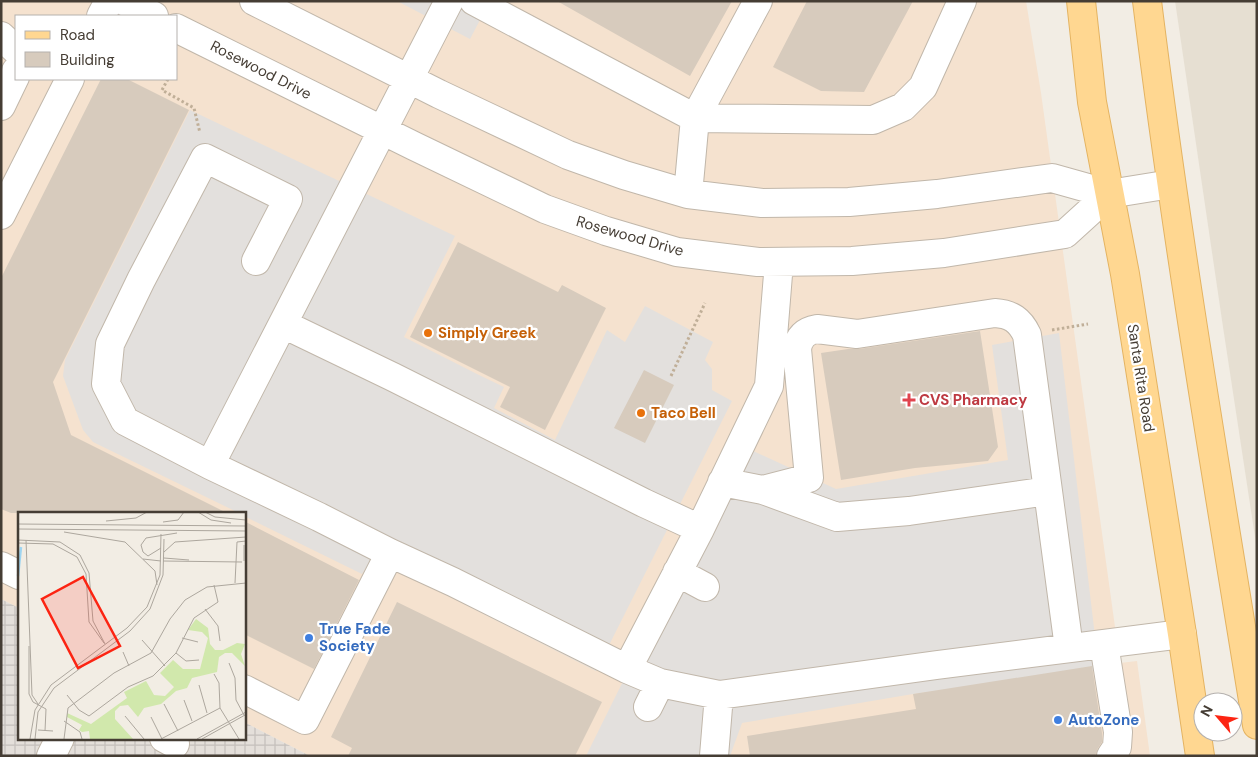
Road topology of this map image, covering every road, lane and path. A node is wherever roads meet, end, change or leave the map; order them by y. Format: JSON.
{"nodes":[{"id":1,"x":109,"y":1,"type":"edge"},
{"id":2,"x":124,"y":1,"type":"edge"},
{"id":3,"x":254,"y":1,"type":"edge"},
{"id":4,"x":449,"y":1,"type":"edge"},
{"id":5,"x":474,"y":1,"type":"edge"},
{"id":6,"x":758,"y":1,"type":"edge"},
{"id":7,"x":962,"y":1,"type":"edge"},
{"id":8,"x":1081,"y":1,"type":"edge"},
{"id":9,"x":1147,"y":1,"type":"edge"},
{"id":10,"x":102,"y":15,"type":"edge"},
{"id":11,"x":152,"y":15,"type":"edge"},
{"id":12,"x":178,"y":29,"type":"edge"},
{"id":13,"x":1,"y":36,"type":"edge"},
{"id":14,"x":15,"y":49,"type":"edge"},
{"id":15,"x":15,"y":77,"type":"edge"},
{"id":16,"x":409,"y":79,"type":"junction"},
{"id":17,"x":69,"y":80,"type":"edge"},
{"id":18,"x":167,"y":80,"type":"edge"},
{"id":19,"x":1,"y":106,"type":"edge"},
{"id":20,"x":695,"y":118,"type":"junction"},
{"id":21,"x":382,"y":131,"type":"junction"},
{"id":22,"x":205,"y":158,"type":"junction"},
{"id":23,"x":1171,"y":184,"type":"junction"},
{"id":24,"x":688,"y":194,"type":"junction"},
{"id":25,"x":1109,"y":194,"type":"junction"},
{"id":26,"x":1,"y":215,"type":"edge"},
{"id":27,"x":256,"y":261,"type":"dead end"},
{"id":28,"x":779,"y":262,"type":"junction"},
{"id":29,"x":705,"y":303,"type":"dead end"},
{"id":30,"x":283,"y":324,"type":"junction"},
{"id":31,"x":671,"y":376,"type":"dead end"},
{"id":32,"x":210,"y":465,"type":"junction"},
{"id":33,"x":722,"y":482,"type":"junction"},
{"id":34,"x":763,"y":490,"type":"junction"},
{"id":35,"x":1048,"y":491,"type":"junction"},
{"id":36,"x":700,"y":529,"type":"junction"},
{"id":37,"x":390,"y":553,"type":"junction"},
{"id":38,"x":1,"y":566,"type":"edge"},
{"id":39,"x":677,"y":572,"type":"junction"},
{"id":40,"x":18,"y":574,"type":"edge"},
{"id":41,"x":705,"y":587,"type":"dead end"},
{"id":42,"x":1182,"y":634,"type":"junction"},
{"id":43,"x":1104,"y":644,"type":"junction"},
{"id":44,"x":1068,"y":648,"type":"junction"},
{"id":45,"x":627,"y":669,"type":"junction"},
{"id":46,"x":245,"y":690,"type":"edge"},
{"id":47,"x":719,"y":695,"type":"junction"},
{"id":48,"x":1257,"y":725,"type":"edge"},
{"id":49,"x":59,"y":740,"type":"edge"},
{"id":50,"x":714,"y":749,"type":"edge"},
{"id":51,"x":51,"y":756,"type":"edge"},
{"id":52,"x":1111,"y":756,"type":"edge"},
{"id":53,"x":1200,"y":756,"type":"edge"}],
"edges":[{"from":1,"to":10,"type":"street"},
{"from":2,"to":11,"type":"street"},
{"from":3,"to":16,"type":"street"},
{"from":4,"to":16,"type":"street"},
{"from":5,"to":20,"type":"street"},
{"from":6,"to":20,"type":"street"},
{"from":7,"to":20,"type":"street"},
{"from":8,"to":25,"type":"main road","name":"Santa Rita Road"},
{"from":9,"to":23,"type":"main road"},
{"from":12,"to":21,"type":"street","name":"Rosewood Drive"},
{"from":13,"to":14,"type":"street"},
{"from":15,"to":19,"type":"street"},
{"from":16,"to":21,"type":"street"},
{"from":16,"to":24,"type":"street"},
{"from":17,"to":26,"type":"street"},
{"from":18,"to":22,"type":"path"},
{"from":20,"to":24,"type":"street"},
{"from":21,"to":28,"type":"street","name":"Rosewood Drive"},
{"from":21,"to":30,"type":"street"},
{"from":22,"to":27,"type":"street"},
{"from":22,"to":32,"type":"street"},
{"from":23,"to":25,"type":"street"},
{"from":23,"to":48,"type":"main road"},
{"from":24,"to":25,"type":"street"},
{"from":25,"to":28,"type":"street","name":"Rosewood Drive"},
{"from":25,"to":42,"type":"main road","name":"Santa Rita Road"},
{"from":28,"to":33,"type":"street"},
{"from":29,"to":31,"type":"path"},
{"from":30,"to":32,"type":"street"},
{"from":30,"to":36,"type":"street"},
{"from":32,"to":37,"type":"street"},
{"from":33,"to":34,"type":"street"},
{"from":33,"to":36,"type":"street"},
{"from":34,"to":35,"type":"street"},
{"from":34,"to":35,"type":"street"},
{"from":35,"to":44,"type":"street"},
{"from":36,"to":39,"type":"street"},
{"from":37,"to":45,"type":"street"},
{"from":37,"to":46,"type":"street"},
{"from":38,"to":40,"type":"street"},
{"from":39,"to":41,"type":"street"},
{"from":39,"to":45,"type":"street"},
{"from":42,"to":43,"type":"street"},
{"from":42,"to":53,"type":"main road","name":"Santa Rita Road"},
{"from":43,"to":44,"type":"street"},
{"from":43,"to":52,"type":"street"},
{"from":44,"to":47,"type":"street"},
{"from":45,"to":47,"type":"street"},
{"from":47,"to":50,"type":"street"},
{"from":49,"to":51,"type":"street"}]}
